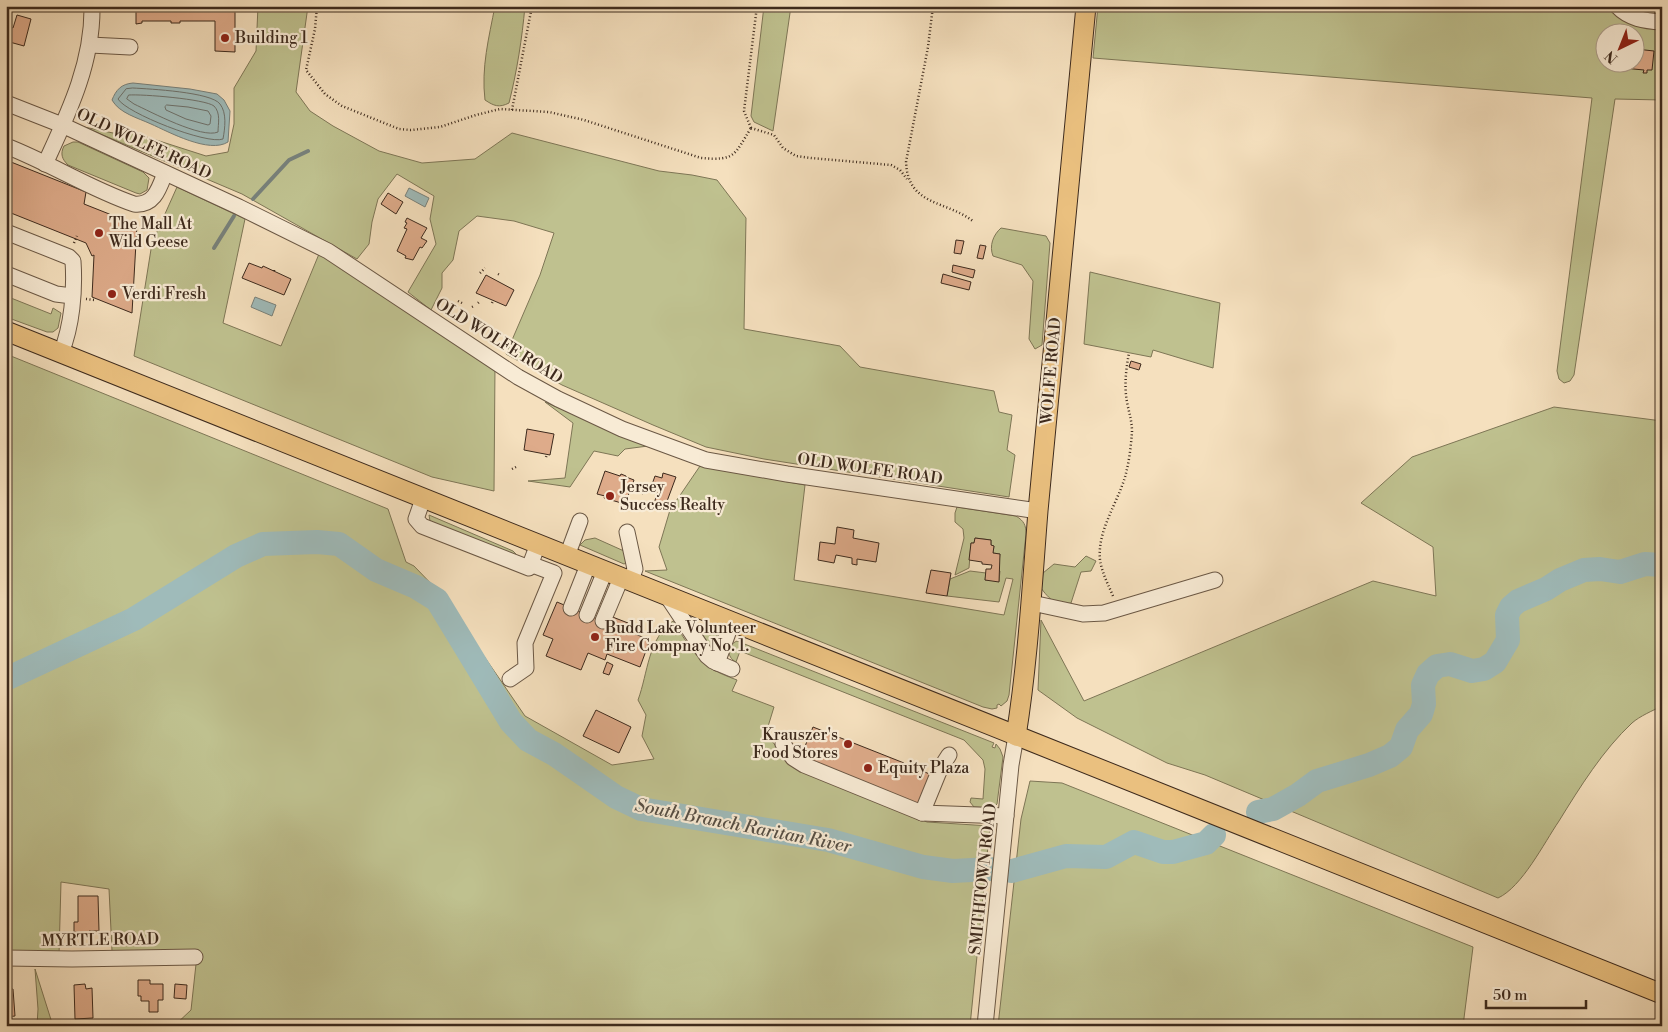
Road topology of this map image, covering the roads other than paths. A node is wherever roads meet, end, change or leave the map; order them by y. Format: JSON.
{"nodes":[{"id":1,"x":92,"y":6,"type":"edge"},
{"id":2,"x":1086,"y":6,"type":"edge"},
{"id":3,"x":1617,"y":6,"type":"edge"},
{"id":4,"x":1662,"y":22,"type":"edge"},
{"id":5,"x":90,"y":44,"type":"junction"},
{"id":6,"x":130,"y":47,"type":"dead end"},
{"id":7,"x":6,"y":103,"type":"edge"},
{"id":8,"x":62,"y":125,"type":"junction"},
{"id":9,"x":6,"y":146,"type":"edge"},
{"id":10,"x":45,"y":164,"type":"junction"},
{"id":11,"x":165,"y":173,"type":"junction"},
{"id":12,"x":6,"y":232,"type":"edge"},
{"id":13,"x":6,"y":274,"type":"edge"},
{"id":14,"x":72,"y":296,"type":"junction"},
{"id":15,"x":6,"y":331,"type":"edge"},
{"id":16,"x":61,"y":353,"type":"junction"},
{"id":17,"x":423,"y":498,"type":"junction"},
{"id":18,"x":1038,"y":512,"type":"junction"},
{"id":19,"x":580,"y":522,"type":"dead end"},
{"id":20,"x":627,"y":532,"type":"dead end"},
{"id":21,"x":538,"y":544,"type":"junction"},
{"id":22,"x":530,"y":564,"type":"junction"},
{"id":23,"x":601,"y":570,"type":"junction"},
{"id":24,"x":1215,"y":580,"type":"dead end"},
{"id":25,"x":667,"y":596,"type":"junction"},
{"id":26,"x":1032,"y":603,"type":"junction"},
{"id":27,"x":568,"y":607,"type":"dead end"},
{"id":28,"x":595,"y":618,"type":"dead end"},
{"id":29,"x":732,"y":622,"type":"junction"},
{"id":30,"x":717,"y":663,"type":"junction"},
{"id":31,"x":732,"y":669,"type":"dead end"},
{"id":32,"x":510,"y":679,"type":"dead end"},
{"id":33,"x":1016,"y":736,"type":"junction"},
{"id":34,"x":784,"y":740,"type":"dead end"},
{"id":35,"x":949,"y":755,"type":"dead end"},
{"id":36,"x":922,"y":813,"type":"junction"},
{"id":37,"x":1006,"y":816,"type":"junction"},
{"id":38,"x":195,"y":957,"type":"dead end"},
{"id":39,"x":6,"y":958,"type":"edge"},
{"id":40,"x":1662,"y":994,"type":"edge"},
{"id":41,"x":985,"y":1026,"type":"edge"}],
"edges":[{"from":1,"to":5,"type":"street"},
{"from":2,"to":18,"type":"main road","name":"WOLFE ROAD"},
{"from":3,"to":4,"type":"street"},
{"from":5,"to":6,"type":"street"},
{"from":5,"to":8,"type":"street"},
{"from":7,"to":8,"type":"street","name":"OLD WOLFE ROAD"},
{"from":8,"to":10,"type":"street"},
{"from":8,"to":11,"type":"street","name":"OLD WOLFE ROAD"},
{"from":9,"to":10,"type":"street"},
{"from":10,"to":11,"type":"street"},
{"from":11,"to":18,"type":"street","name":"OLD WOLFE ROAD"},
{"from":12,"to":14,"type":"street"},
{"from":13,"to":14,"type":"street"},
{"from":14,"to":16,"type":"street"},
{"from":15,"to":16,"type":"main road"},
{"from":16,"to":17,"type":"main road"},
{"from":17,"to":21,"type":"main road"},
{"from":17,"to":22,"type":"street"},
{"from":18,"to":26,"type":"main road","name":"WOLFE ROAD"},
{"from":19,"to":23,"type":"street"},
{"from":20,"to":23,"type":"street"},
{"from":21,"to":22,"type":"street"},
{"from":21,"to":23,"type":"main road"},
{"from":22,"to":32,"type":"street"},
{"from":23,"to":25,"type":"main road"},
{"from":23,"to":27,"type":"street"},
{"from":23,"to":28,"type":"street"},
{"from":24,"to":26,"type":"street"},
{"from":25,"to":29,"type":"main road"},
{"from":25,"to":30,"type":"street"},
{"from":26,"to":33,"type":"main road","name":"WOLFE ROAD"},
{"from":29,"to":30,"type":"street"},
{"from":29,"to":33,"type":"main road"},
{"from":30,"to":31,"type":"street"},
{"from":33,"to":37,"type":"street","name":"SMITHTOWN ROAD"},
{"from":33,"to":40,"type":"main road"},
{"from":34,"to":36,"type":"street"},
{"from":35,"to":36,"type":"street"},
{"from":36,"to":37,"type":"street"},
{"from":37,"to":41,"type":"street","name":"SMITHTOWN ROAD"},
{"from":38,"to":39,"type":"street","name":"MYRTLE ROAD"}]}
